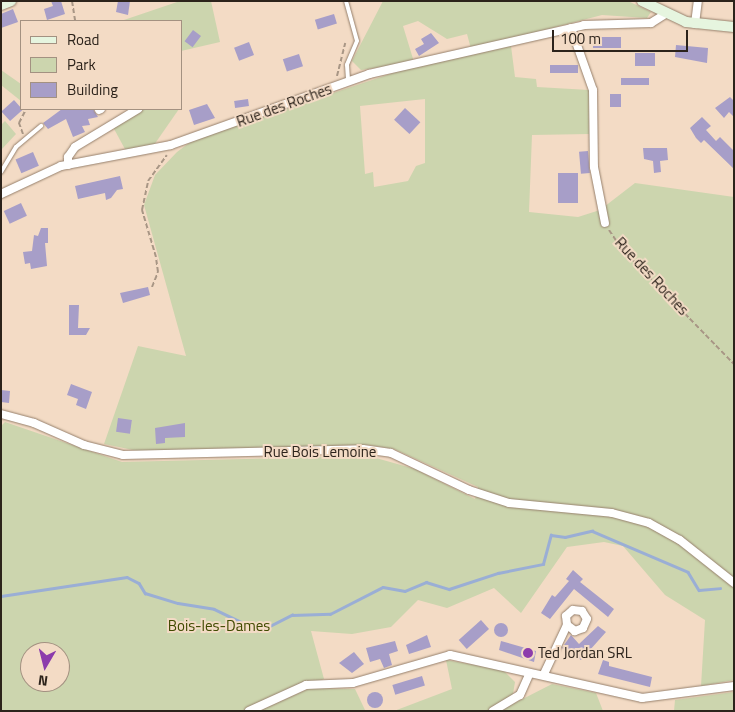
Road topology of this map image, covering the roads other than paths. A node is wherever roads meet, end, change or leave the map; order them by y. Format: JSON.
{"nodes":[{"id":1,"x":11,"y":1,"type":"edge"},
{"id":2,"x":346,"y":1,"type":"edge"},
{"id":3,"x":642,"y":1,"type":"edge"},
{"id":4,"x":698,"y":1,"type":"edge"},
{"id":5,"x":1,"y":5,"type":"edge"},
{"id":6,"x":667,"y":13,"type":"junction"},
{"id":7,"x":695,"y":24,"type":"junction"},
{"id":8,"x":571,"y":28,"type":"junction"},
{"id":9,"x":734,"y":28,"type":"edge"},
{"id":10,"x":348,"y":81,"type":"junction"},
{"id":11,"x":136,"y":110,"type":"edge"},
{"id":12,"x":41,"y":126,"type":"dead end"},
{"id":13,"x":68,"y":165,"type":"junction"},
{"id":14,"x":1,"y":172,"type":"edge"},
{"id":15,"x":1,"y":194,"type":"edge"},
{"id":16,"x":605,"y":223,"type":"road end"},
{"id":17,"x":1,"y":414,"type":"edge"},
{"id":18,"x":734,"y":583,"type":"edge"},
{"id":19,"x":567,"y":625,"type":"dead end"},
{"id":20,"x":530,"y":673,"type":"junction"},
{"id":21,"x":544,"y":674,"type":"junction"},
{"id":22,"x":734,"y":686,"type":"edge"},
{"id":23,"x":249,"y":711,"type":"edge"},
{"id":24,"x":493,"y":711,"type":"edge"}],
"edges":[{"from":1,"to":5,"type":"street"},
{"from":2,"to":10,"type":"lane"},
{"from":3,"to":6,"type":"street"},
{"from":4,"to":7,"type":"street"},
{"from":6,"to":7,"type":"street"},
{"from":6,"to":8,"type":"street","name":"Rue des Roches"},
{"from":7,"to":9,"type":"street"},
{"from":8,"to":10,"type":"street","name":"Rue des Roches"},
{"from":8,"to":16,"type":"street","name":"Rue des Roches"},
{"from":10,"to":13,"type":"street","name":"Rue des Roches"},
{"from":11,"to":13,"type":"street"},
{"from":12,"to":14,"type":"lane"},
{"from":13,"to":15,"type":"street","name":"Rue des Roches"},
{"from":17,"to":18,"type":"street","name":"Rue Bois Lemoine"},
{"from":19,"to":21,"type":"street"},
{"from":20,"to":21,"type":"street"},
{"from":20,"to":23,"type":"street"},
{"from":20,"to":24,"type":"street"},
{"from":21,"to":22,"type":"street"}]}
